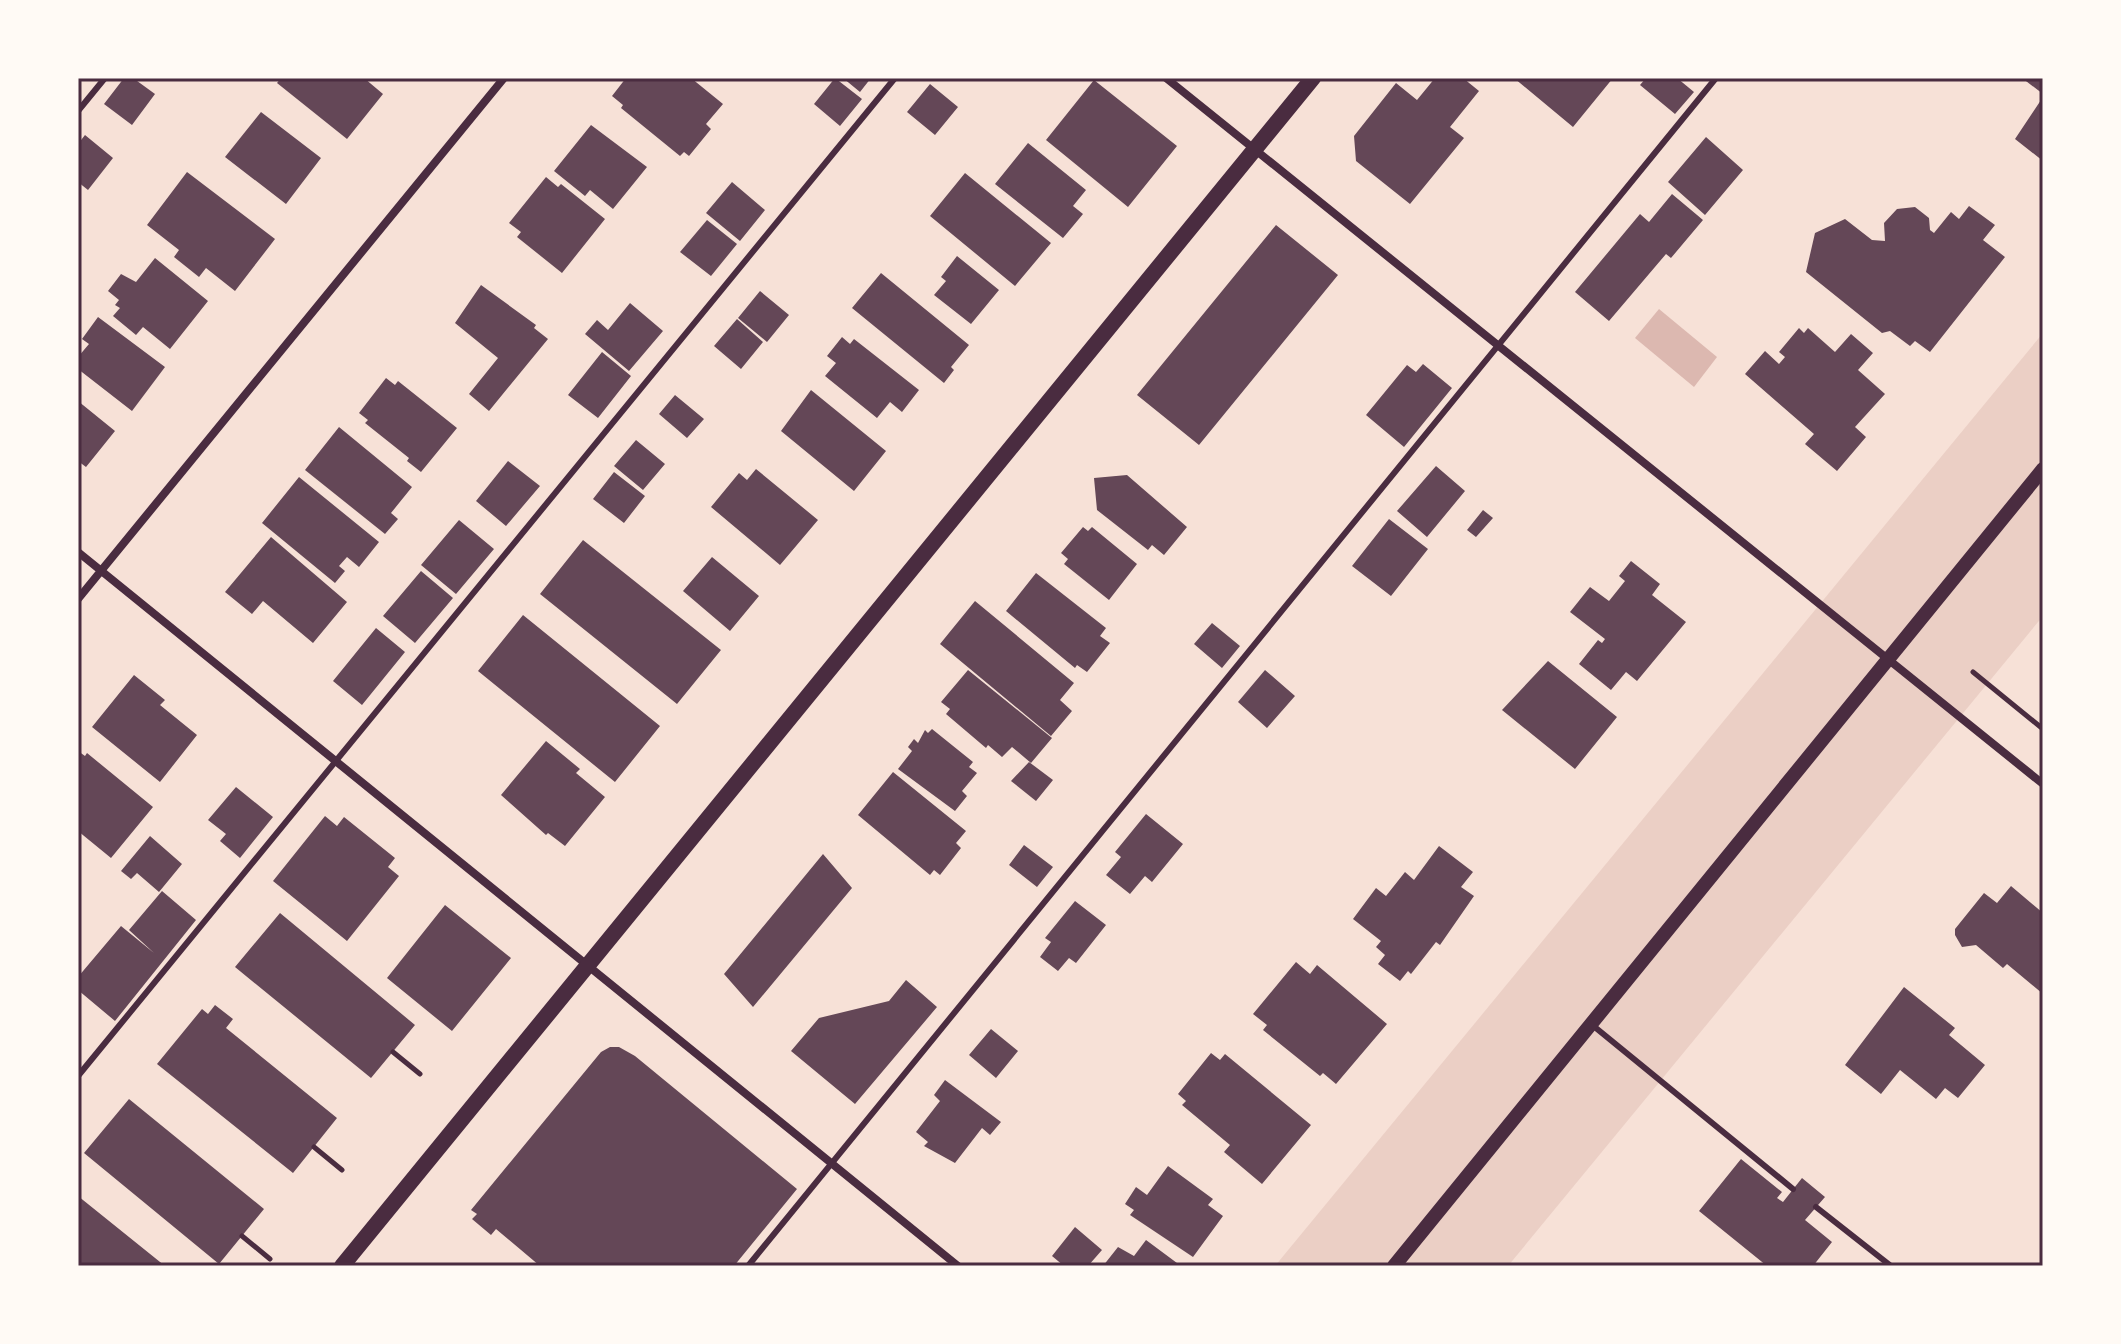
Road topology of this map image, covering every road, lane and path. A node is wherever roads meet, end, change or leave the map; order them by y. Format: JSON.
{"nodes":[{"id":1,"x":105,"y":78,"type":"edge"},
{"id":2,"x":504,"y":78,"type":"edge"},
{"id":3,"x":895,"y":78,"type":"edge"},
{"id":4,"x":1166,"y":78,"type":"edge"},
{"id":5,"x":1313,"y":78,"type":"edge"},
{"id":6,"x":1716,"y":78,"type":"edge"},
{"id":7,"x":78,"y":111,"type":"edge"},
{"id":8,"x":1255,"y":150,"type":"junction"},
{"id":9,"x":1498,"y":346,"type":"junction"},
{"id":10,"x":2043,"y":469,"type":"edge"},
{"id":11,"x":78,"y":552,"type":"edge"},
{"id":12,"x":101,"y":570,"type":"junction"},
{"id":13,"x":78,"y":599,"type":"edge"},
{"id":14,"x":1889,"y":657,"type":"junction"},
{"id":15,"x":1973,"y":672,"type":"dead end"},
{"id":16,"x":2043,"y":729,"type":"edge"},
{"id":17,"x":334,"y":761,"type":"junction"},
{"id":18,"x":2043,"y":784,"type":"edge"},
{"id":19,"x":589,"y":965,"type":"junction"},
{"id":20,"x":1591,"y":1024,"type":"junction"},
{"id":21,"x":393,"y":1052,"type":"dead end"},
{"id":22,"x":420,"y":1074,"type":"dead end"},
{"id":23,"x":78,"y":1076,"type":"edge"},
{"id":24,"x":314,"y":1147,"type":"dead end"},
{"id":25,"x":832,"y":1164,"type":"junction"},
{"id":26,"x":342,"y":1170,"type":"dead end"},
{"id":27,"x":1793,"y":1189,"type":"dead end"},
{"id":28,"x":1816,"y":1207,"type":"dead end"},
{"id":29,"x":242,"y":1236,"type":"dead end"},
{"id":30,"x":270,"y":1259,"type":"dead end"},
{"id":31,"x":342,"y":1266,"type":"edge"},
{"id":32,"x":748,"y":1266,"type":"edge"},
{"id":33,"x":958,"y":1266,"type":"edge"},
{"id":34,"x":1394,"y":1266,"type":"edge"},
{"id":35,"x":1891,"y":1266,"type":"edge"}],
"edges":[{"from":1,"to":7,"type":"lane"},
{"from":2,"to":12,"type":"street"},
{"from":3,"to":17,"type":"lane"},
{"from":4,"to":8,"type":"street"},
{"from":5,"to":8,"type":"main road"},
{"from":6,"to":9,"type":"lane"},
{"from":8,"to":9,"type":"street"},
{"from":8,"to":19,"type":"main road"},
{"from":9,"to":14,"type":"street"},
{"from":9,"to":25,"type":"lane"},
{"from":10,"to":14,"type":"street"},
{"from":11,"to":12,"type":"street"},
{"from":12,"to":13,"type":"street"},
{"from":12,"to":17,"type":"street"},
{"from":14,"to":18,"type":"street"},
{"from":14,"to":20,"type":"street"},
{"from":15,"to":16,"type":"path"},
{"from":17,"to":19,"type":"street"},
{"from":17,"to":23,"type":"lane"},
{"from":19,"to":25,"type":"street"},
{"from":19,"to":31,"type":"main road"},
{"from":20,"to":27,"type":"lane"},
{"from":20,"to":34,"type":"street"},
{"from":21,"to":22,"type":"path"},
{"from":24,"to":26,"type":"path"},
{"from":25,"to":32,"type":"lane"},
{"from":25,"to":33,"type":"street"},
{"from":28,"to":35,"type":"lane"},
{"from":29,"to":30,"type":"path"}]}
